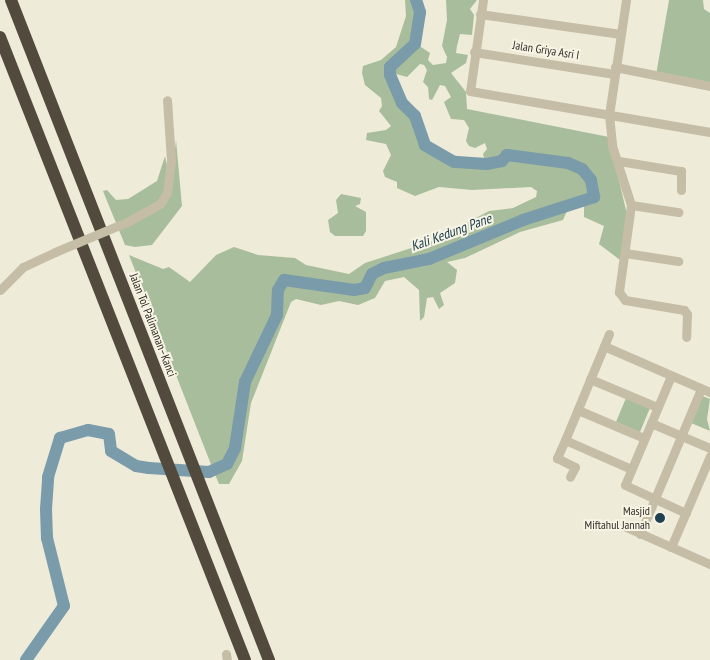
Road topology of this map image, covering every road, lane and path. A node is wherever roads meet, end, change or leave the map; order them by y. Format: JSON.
{"nodes":[{"id":1,"x":11,"y":0,"type":"edge"},
{"id":2,"x":483,"y":0,"type":"edge"},
{"id":3,"x":626,"y":0,"type":"edge"},
{"id":4,"x":480,"y":14,"type":"junction"},
{"id":5,"x":621,"y":34,"type":"junction"},
{"id":6,"x":0,"y":37,"type":"edge"},
{"id":7,"x":474,"y":52,"type":"junction"},
{"id":8,"x":615,"y":71,"type":"junction"},
{"id":9,"x":710,"y":86,"type":"edge"},
{"id":10,"x":166,"y":100,"type":"dead end"},
{"id":11,"x":609,"y":115,"type":"junction"},
{"id":12,"x":710,"y":132,"type":"edge"},
{"id":13,"x":618,"y":161,"type":"junction"},
{"id":14,"x":681,"y":190,"type":"dead end"},
{"id":15,"x":631,"y":205,"type":"junction"},
{"id":16,"x":678,"y":212,"type":"dead end"},
{"id":17,"x":624,"y":253,"type":"junction"},
{"id":18,"x":678,"y":261,"type":"dead end"},
{"id":19,"x":0,"y":290,"type":"edge"},
{"id":20,"x":609,"y":334,"type":"dead end"},
{"id":21,"x":686,"y":337,"type":"dead end"},
{"id":22,"x":604,"y":346,"type":"junction"},
{"id":23,"x":671,"y":376,"type":"junction"},
{"id":24,"x":590,"y":379,"type":"junction"},
{"id":25,"x":706,"y":391,"type":"edge"},
{"id":26,"x":657,"y":407,"type":"junction"},
{"id":27,"x":578,"y":410,"type":"junction"},
{"id":28,"x":650,"y":423,"type":"junction"},
{"id":29,"x":681,"y":436,"type":"junction"},
{"id":30,"x":644,"y":438,"type":"junction"},
{"id":31,"x":566,"y":440,"type":"junction"},
{"id":32,"x":710,"y":448,"type":"edge"},
{"id":33,"x":710,"y":456,"type":"edge"},
{"id":34,"x":631,"y":469,"type":"junction"},
{"id":35,"x":570,"y":477,"type":"dead end"},
{"id":36,"x":654,"y":501,"type":"junction"},
{"id":37,"x":686,"y":513,"type":"junction"},
{"id":38,"x":626,"y":527,"type":"dead end"},
{"id":39,"x":640,"y":534,"type":"junction"},
{"id":40,"x":671,"y":547,"type":"junction"},
{"id":41,"x":710,"y":564,"type":"edge"},
{"id":42,"x":246,"y":660,"type":"edge"},
{"id":43,"x":269,"y":660,"type":"edge"}],
"edges":[{"from":1,"to":43,"type":"highway","name":"Jalan Tol Palimanan–Kanci"},
{"from":2,"to":4,"type":"street"},
{"from":3,"to":5,"type":"street"},
{"from":4,"to":5,"type":"street"},
{"from":4,"to":7,"type":"street"},
{"from":5,"to":8,"type":"street"},
{"from":6,"to":42,"type":"highway"},
{"from":7,"to":8,"type":"street","name":"Jalan Griya Asri I"},
{"from":7,"to":11,"type":"street"},
{"from":8,"to":9,"type":"street","name":"Jalan Griya Asri I"},
{"from":8,"to":11,"type":"street"},
{"from":10,"to":19,"type":"street","bridge":true},
{"from":11,"to":12,"type":"street"},
{"from":11,"to":13,"type":"street"},
{"from":13,"to":14,"type":"street"},
{"from":13,"to":15,"type":"street"},
{"from":15,"to":16,"type":"street"},
{"from":15,"to":17,"type":"street"},
{"from":17,"to":18,"type":"street"},
{"from":17,"to":21,"type":"street"},
{"from":20,"to":22,"type":"street"},
{"from":22,"to":23,"type":"street"},
{"from":22,"to":24,"type":"street"},
{"from":23,"to":25,"type":"street"},
{"from":23,"to":26,"type":"street"},
{"from":24,"to":26,"type":"street"},
{"from":24,"to":27,"type":"street"},
{"from":25,"to":29,"type":"street"},
{"from":26,"to":28,"type":"street"},
{"from":27,"to":30,"type":"street"},
{"from":27,"to":31,"type":"street"},
{"from":28,"to":29,"type":"street"},
{"from":28,"to":30,"type":"street"},
{"from":29,"to":32,"type":"street"},
{"from":29,"to":36,"type":"street"},
{"from":30,"to":34,"type":"street"},
{"from":31,"to":34,"type":"street"},
{"from":31,"to":35,"type":"street"},
{"from":33,"to":37,"type":"street"},
{"from":34,"to":36,"type":"street"},
{"from":36,"to":37,"type":"street"},
{"from":36,"to":39,"type":"street"},
{"from":37,"to":40,"type":"street"},
{"from":38,"to":39,"type":"street"},
{"from":39,"to":40,"type":"street"},
{"from":40,"to":41,"type":"street"}]}
